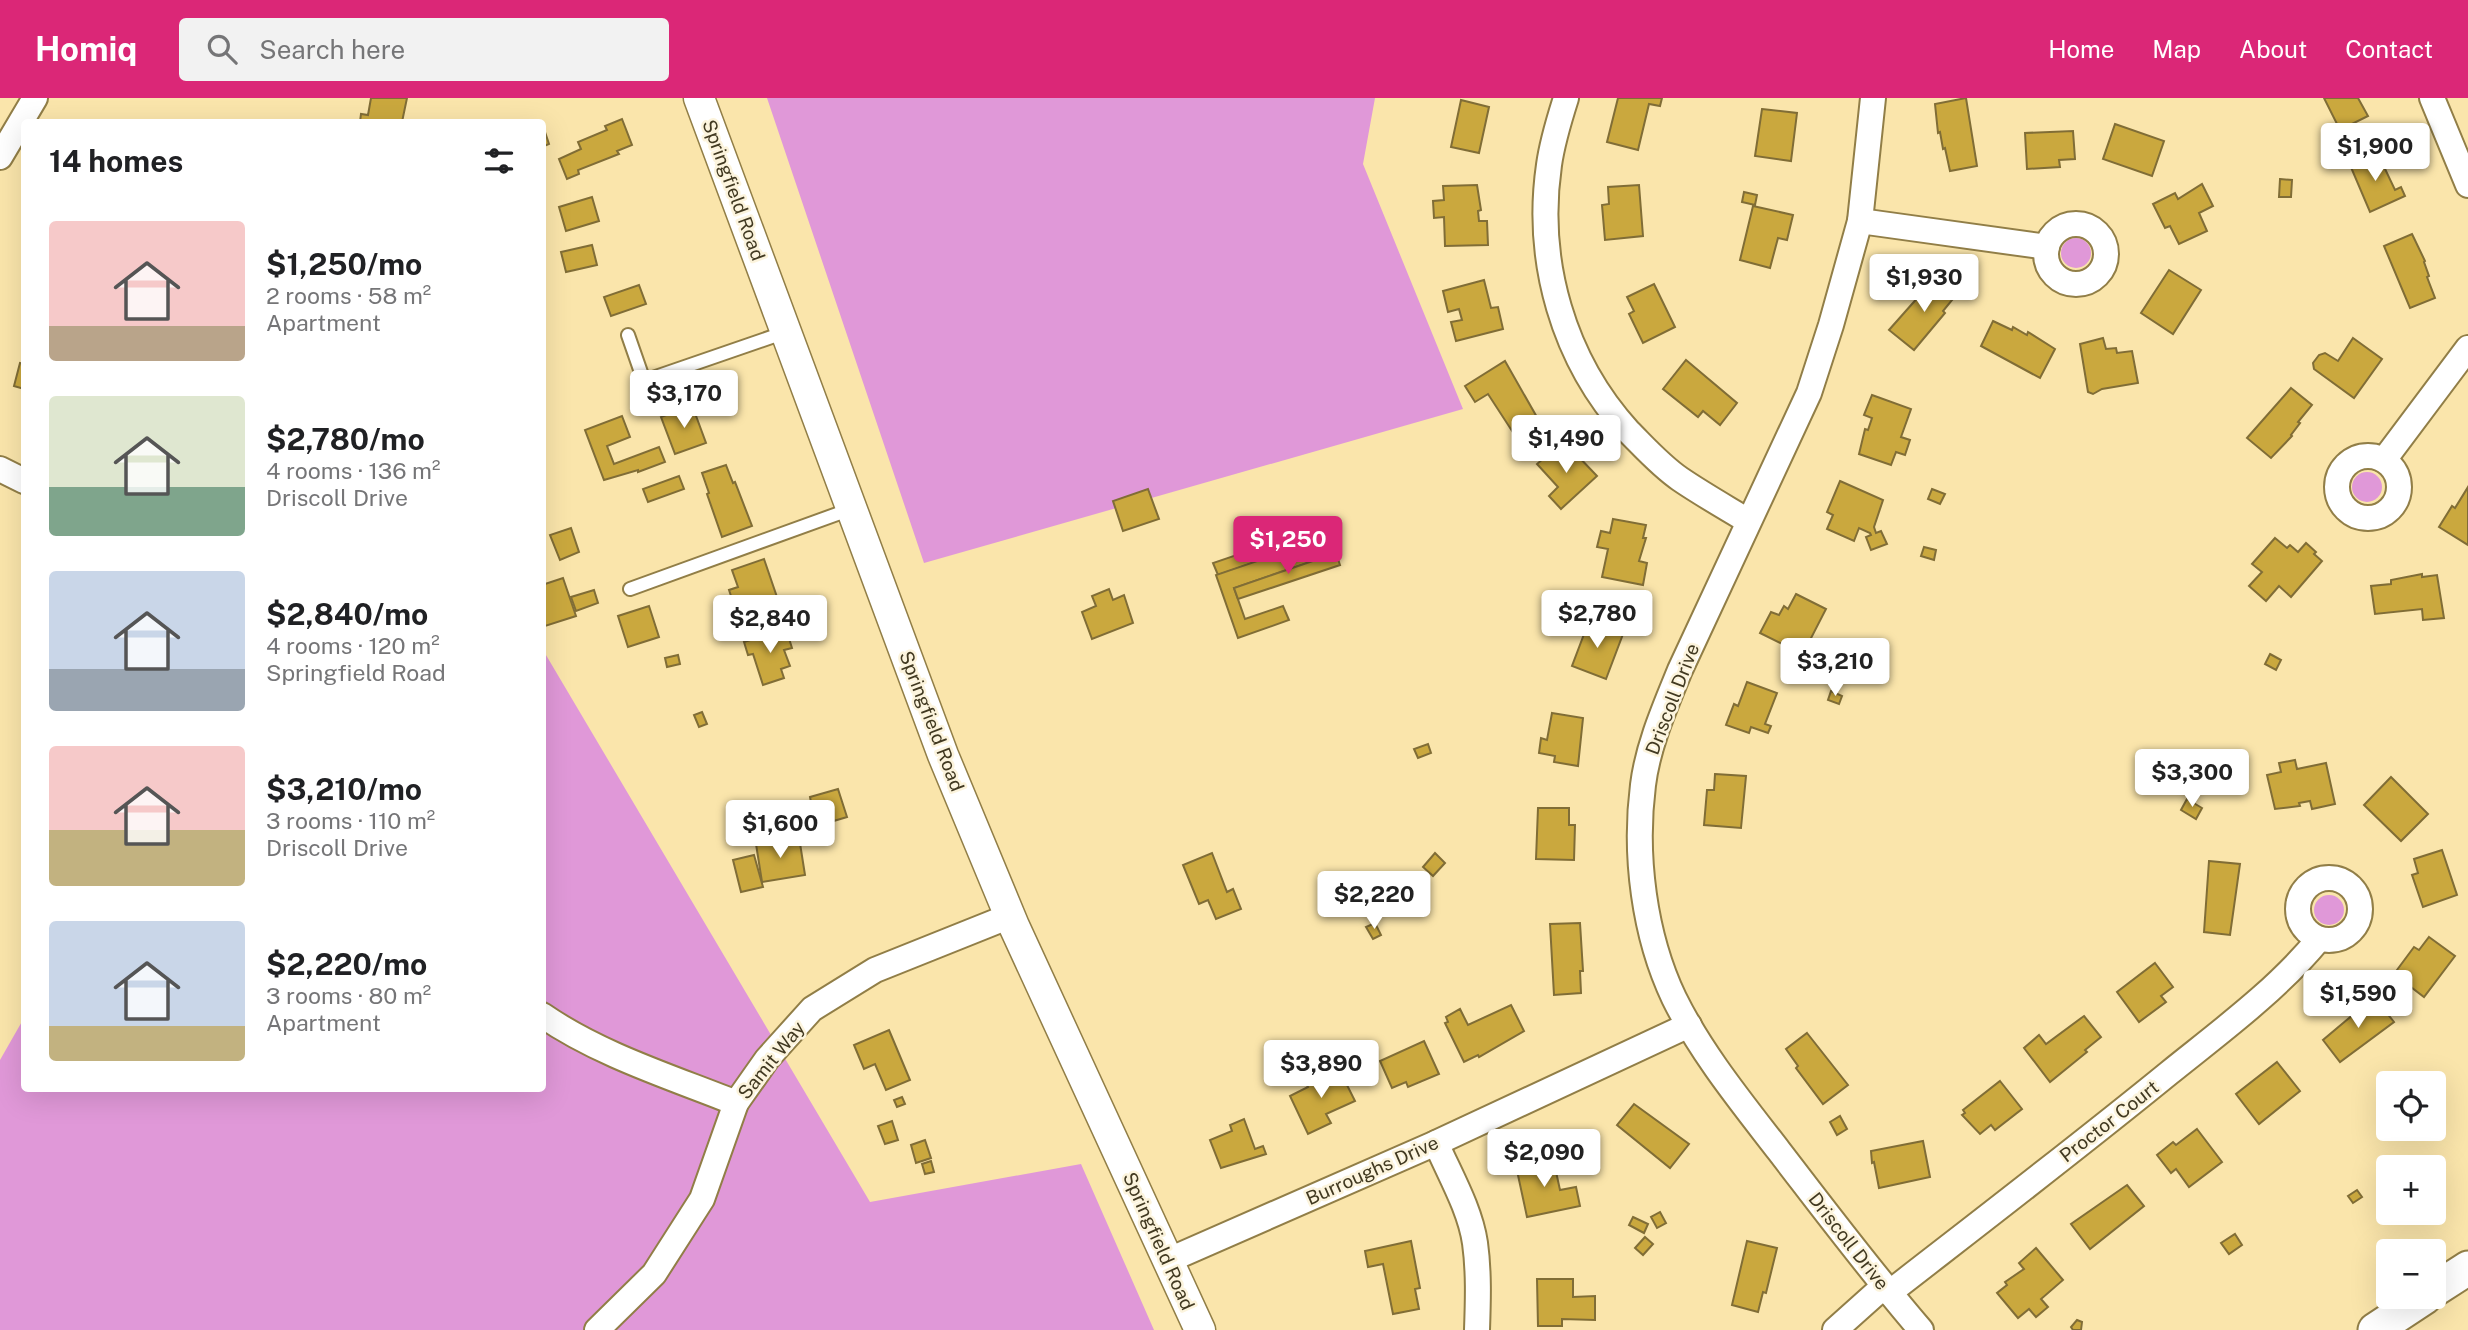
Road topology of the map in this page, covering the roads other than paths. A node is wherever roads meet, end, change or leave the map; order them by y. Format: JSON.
{"nodes":[{"id":1,"x":35,"y":98,"type":"edge"},
{"id":2,"x":699,"y":98,"type":"edge"},
{"id":3,"x":1566,"y":98,"type":"edge"},
{"id":4,"x":1873,"y":98,"type":"edge"},
{"id":5,"x":2432,"y":98,"type":"edge"},
{"id":6,"x":23,"y":119,"type":"edge"},
{"id":7,"x":21,"y":122,"type":"edge"},
{"id":8,"x":0,"y":157,"type":"edge"},
{"id":9,"x":2468,"y":185,"type":"edge"},
{"id":10,"x":1860,"y":221,"type":"junction"},
{"id":11,"x":2047,"y":247,"type":"dead end"},
{"id":12,"x":786,"y":331,"type":"junction"},
{"id":13,"x":628,"y":335,"type":"dead end"},
{"id":14,"x":2468,"y":348,"type":"edge"},
{"id":15,"x":2384,"y":460,"type":"dead end"},
{"id":16,"x":0,"y":469,"type":"edge"},
{"id":17,"x":21,"y":480,"type":"edge"},
{"id":18,"x":852,"y":509,"type":"junction"},
{"id":19,"x":1748,"y":521,"type":"junction"},
{"id":20,"x":629,"y":589,"type":"dead end"},
{"id":21,"x":1010,"y":916,"type":"junction"},
{"id":22,"x":2319,"y":939,"type":"dead end"},
{"id":23,"x":546,"y":1018,"type":"edge"},
{"id":24,"x":1689,"y":1025,"type":"junction"},
{"id":25,"x":736,"y":1103,"type":"junction"},
{"id":26,"x":1436,"y":1143,"type":"junction"},
{"id":27,"x":1169,"y":1260,"type":"junction"},
{"id":28,"x":2468,"y":1268,"type":"edge"},
{"id":29,"x":2446,"y":1282,"type":"edge"},
{"id":30,"x":1886,"y":1290,"type":"junction"},
{"id":31,"x":2407,"y":1309,"type":"edge"},
{"id":32,"x":597,"y":1330,"type":"edge"},
{"id":33,"x":1200,"y":1330,"type":"edge"},
{"id":34,"x":1477,"y":1330,"type":"edge"},
{"id":35,"x":1835,"y":1330,"type":"edge"},
{"id":36,"x":1921,"y":1330,"type":"edge"},
{"id":37,"x":2375,"y":1330,"type":"edge"}],
"edges":[{"from":1,"to":6,"type":"street"},
{"from":2,"to":12,"type":"street","name":"Springfield Road"},
{"from":3,"to":19,"type":"street"},
{"from":4,"to":10,"type":"street","name":"Driscoll Drive"},
{"from":5,"to":9,"type":"street"},
{"from":7,"to":8,"type":"street"},
{"from":10,"to":11,"type":"street"},
{"from":10,"to":19,"type":"street","name":"Driscoll Drive"},
{"from":12,"to":13,"type":"lane"},
{"from":12,"to":18,"type":"street","name":"Springfield Road"},
{"from":14,"to":15,"type":"street"},
{"from":16,"to":17,"type":"street"},
{"from":18,"to":20,"type":"lane"},
{"from":18,"to":21,"type":"street","name":"Springfield Road"},
{"from":19,"to":24,"type":"street","name":"Driscoll Drive"},
{"from":21,"to":25,"type":"street","name":"Samit Way"},
{"from":21,"to":27,"type":"street","name":"Springfield Road"},
{"from":22,"to":30,"type":"street","name":"Proctor Court"},
{"from":23,"to":25,"type":"street"},
{"from":24,"to":26,"type":"street","name":"Burroughs Drive"},
{"from":24,"to":30,"type":"street","name":"Driscoll Drive"},
{"from":25,"to":32,"type":"street","name":"Samit Way"},
{"from":26,"to":27,"type":"street","name":"Burroughs Drive"},
{"from":26,"to":34,"type":"street"},
{"from":27,"to":33,"type":"street","name":"Springfield Road"},
{"from":28,"to":29,"type":"main road"},
{"from":30,"to":35,"type":"street","name":"Proctor Court"},
{"from":30,"to":36,"type":"street","name":"Driscoll Drive"},
{"from":31,"to":37,"type":"main road"}]}
